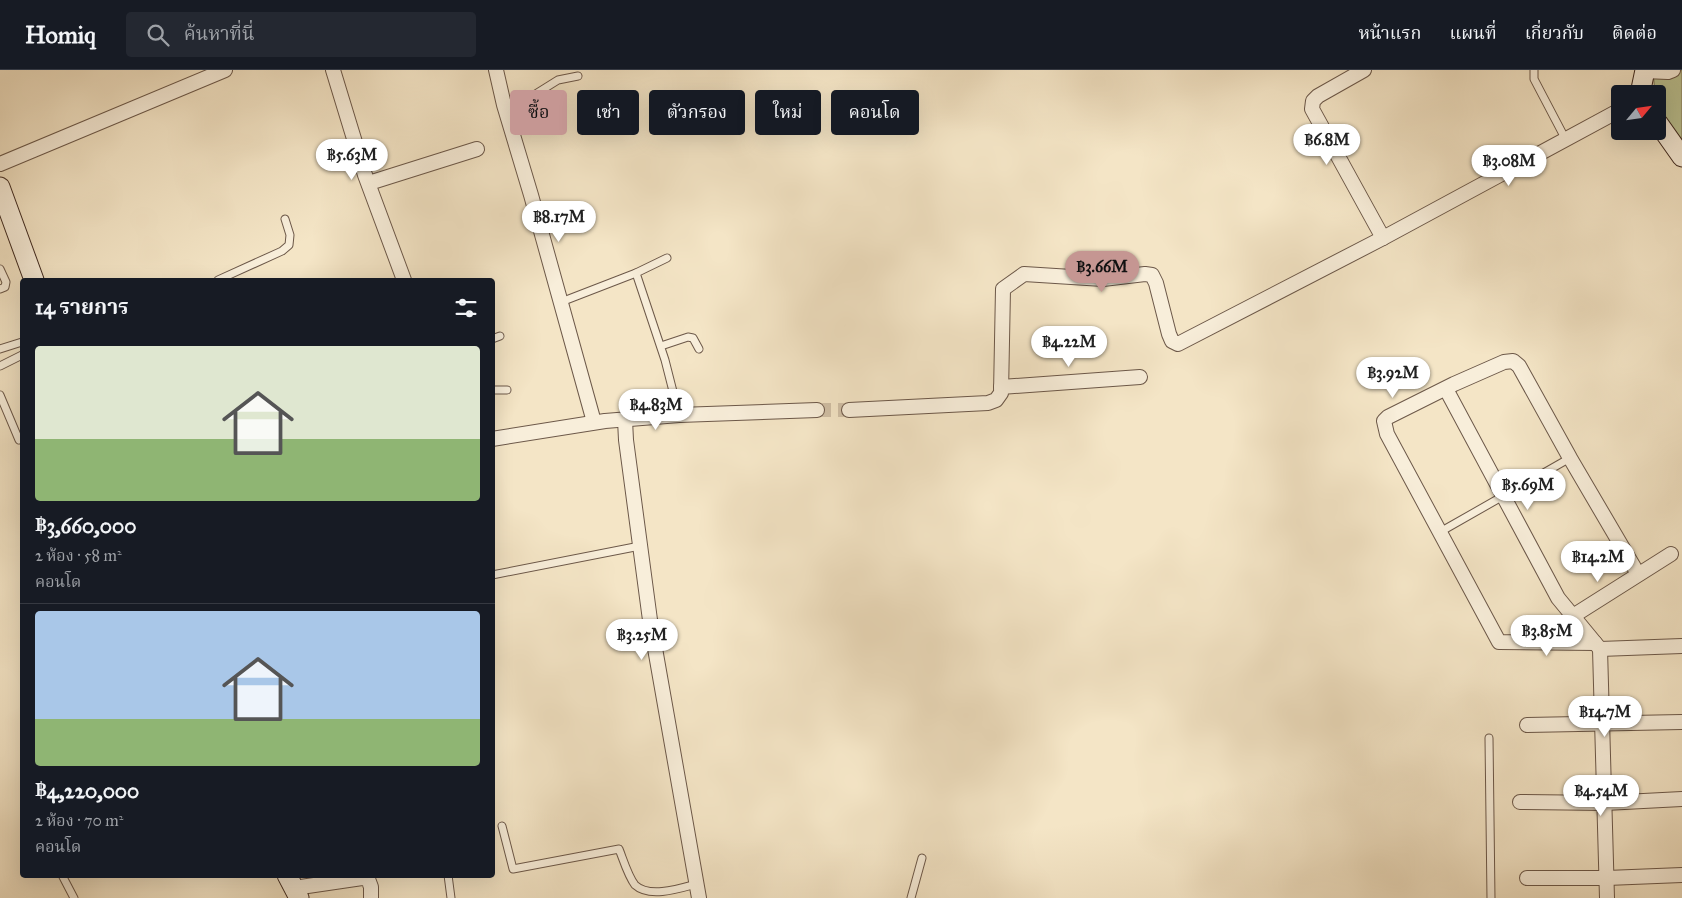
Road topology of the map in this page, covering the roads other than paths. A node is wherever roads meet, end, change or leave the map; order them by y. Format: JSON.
{"nodes":[{"id":1,"x":225,"y":70,"type":"edge"},
{"id":2,"x":333,"y":70,"type":"edge"},
{"id":3,"x":496,"y":70,"type":"edge"},
{"id":4,"x":1364,"y":70,"type":"edge"},
{"id":5,"x":1534,"y":70,"type":"edge"},
{"id":6,"x":1673,"y":70,"type":"edge"},
{"id":7,"x":578,"y":76,"type":"dead end"},
{"id":8,"x":1643,"y":80,"type":"edge"},
{"id":9,"x":504,"y":105,"type":"junction"},
{"id":10,"x":1611,"y":115,"type":"edge"},
{"id":11,"x":1666,"y":134,"type":"edge"},
{"id":12,"x":1566,"y":140,"type":"junction"},
{"id":13,"x":478,"y":149,"type":"dead end"},
{"id":14,"x":1682,"y":157,"type":"edge"},
{"id":15,"x":0,"y":164,"type":"edge"},
{"id":16,"x":369,"y":183,"type":"junction"},
{"id":17,"x":0,"y":187,"type":"edge"},
{"id":18,"x":285,"y":219,"type":"dead end"},
{"id":19,"x":1383,"y":238,"type":"junction"},
{"id":20,"x":667,"y":258,"type":"dead end"},
{"id":21,"x":0,"y":269,"type":"edge"},
{"id":22,"x":636,"y":273,"type":"junction"},
{"id":23,"x":33,"y":278,"type":"edge"},
{"id":24,"x":222,"y":278,"type":"edge"},
{"id":25,"x":403,"y":278,"type":"edge"},
{"id":26,"x":0,"y":289,"type":"edge"},
{"id":27,"x":561,"y":302,"type":"junction"},
{"id":28,"x":20,"y":343,"type":"edge"},
{"id":29,"x":661,"y":346,"type":"junction"},
{"id":30,"x":0,"y":349,"type":"edge"},
{"id":31,"x":699,"y":349,"type":"dead end"},
{"id":32,"x":20,"y":357,"type":"edge"},
{"id":33,"x":0,"y":366,"type":"edge"},
{"id":34,"x":1140,"y":377,"type":"dead end"},
{"id":35,"x":1001,"y":387,"type":"junction"},
{"id":36,"x":495,"y":390,"type":"edge"},
{"id":37,"x":507,"y":390,"type":"dead end"},
{"id":38,"x":1446,"y":390,"type":"junction"},
{"id":39,"x":0,"y":395,"type":"edge"},
{"id":40,"x":817,"y":410,"type":"tunnel mouth"},
{"id":41,"x":849,"y":410,"type":"tunnel mouth"},
{"id":42,"x":679,"y":415,"type":"junction"},
{"id":43,"x":625,"y":420,"type":"junction"},
{"id":44,"x":594,"y":422,"type":"junction"},
{"id":45,"x":495,"y":438,"type":"edge"},
{"id":46,"x":19,"y":440,"type":"dead end"},
{"id":47,"x":1570,"y":458,"type":"junction"},
{"id":48,"x":1503,"y":496,"type":"junction"},
{"id":49,"x":1440,"y":532,"type":"junction"},
{"id":50,"x":640,"y":546,"type":"junction"},
{"id":51,"x":1671,"y":554,"type":"dead end"},
{"id":52,"x":495,"y":574,"type":"edge"},
{"id":53,"x":1638,"y":574,"type":"junction"},
{"id":54,"x":1572,"y":616,"type":"junction"},
{"id":55,"x":1597,"y":646,"type":"junction"},
{"id":56,"x":1682,"y":646,"type":"edge"},
{"id":57,"x":1682,"y":722,"type":"edge"},
{"id":58,"x":1602,"y":724,"type":"junction"},
{"id":59,"x":1527,"y":725,"type":"dead end"},
{"id":60,"x":1489,"y":738,"type":"dead end"},
{"id":61,"x":1682,"y":799,"type":"edge"},
{"id":62,"x":1520,"y":802,"type":"dead end"},
{"id":63,"x":1605,"y":802,"type":"junction"},
{"id":64,"x":502,"y":826,"type":"dead end"},
{"id":65,"x":922,"y":858,"type":"dead end"},
{"id":66,"x":1682,"y":875,"type":"edge"},
{"id":67,"x":64,"y":878,"type":"edge"},
{"id":68,"x":448,"y":878,"type":"edge"},
{"id":69,"x":1527,"y":878,"type":"dead end"},
{"id":70,"x":1607,"y":878,"type":"junction"},
{"id":71,"x":696,"y":884,"type":"junction"},
{"id":72,"x":293,"y":887,"type":"edge"},
{"id":73,"x":74,"y":898,"type":"edge"},
{"id":74,"x":371,"y":898,"type":"edge"},
{"id":75,"x":451,"y":898,"type":"edge"},
{"id":76,"x":699,"y":898,"type":"edge"},
{"id":77,"x":911,"y":898,"type":"edge"},
{"id":78,"x":1491,"y":898,"type":"edge"},
{"id":79,"x":1607,"y":898,"type":"edge"}],
"edges":[{"from":1,"to":15,"type":"street"},
{"from":2,"to":16,"type":"street"},
{"from":3,"to":9,"type":"street"},
{"from":4,"to":19,"type":"street"},
{"from":5,"to":12,"type":"lane"},
{"from":6,"to":8,"type":"street"},
{"from":7,"to":9,"type":"lane"},
{"from":9,"to":27,"type":"street"},
{"from":10,"to":12,"type":"street"},
{"from":11,"to":14,"type":"street"},
{"from":12,"to":19,"type":"street"},
{"from":13,"to":16,"type":"street"},
{"from":16,"to":25,"type":"street"},
{"from":17,"to":23,"type":"street"},
{"from":18,"to":24,"type":"lane"},
{"from":19,"to":35,"type":"street"},
{"from":20,"to":22,"type":"lane"},
{"from":21,"to":26,"type":"lane"},
{"from":22,"to":27,"type":"lane"},
{"from":22,"to":29,"type":"lane"},
{"from":27,"to":44,"type":"street"},
{"from":28,"to":30,"type":"lane"},
{"from":29,"to":31,"type":"lane"},
{"from":29,"to":42,"type":"lane"},
{"from":32,"to":33,"type":"lane"},
{"from":34,"to":35,"type":"street"},
{"from":35,"to":41,"type":"street"},
{"from":36,"to":37,"type":"lane"},
{"from":38,"to":47,"type":"street"},
{"from":38,"to":48,"type":"street"},
{"from":38,"to":49,"type":"street"},
{"from":39,"to":46,"type":"lane"},
{"from":40,"to":42,"type":"street"},
{"from":42,"to":43,"type":"street"},
{"from":43,"to":44,"type":"street"},
{"from":43,"to":50,"type":"street"},
{"from":44,"to":45,"type":"street"},
{"from":47,"to":48,"type":"lane"},
{"from":47,"to":53,"type":"street"},
{"from":48,"to":49,"type":"lane"},
{"from":48,"to":54,"type":"street"},
{"from":49,"to":55,"type":"street"},
{"from":50,"to":52,"type":"lane"},
{"from":50,"to":71,"type":"street"},
{"from":51,"to":53,"type":"street"},
{"from":53,"to":54,"type":"street"},
{"from":54,"to":55,"type":"street"},
{"from":55,"to":56,"type":"street"},
{"from":55,"to":58,"type":"street"},
{"from":57,"to":58,"type":"street"},
{"from":58,"to":59,"type":"street"},
{"from":58,"to":63,"type":"street"},
{"from":60,"to":78,"type":"lane"},
{"from":61,"to":63,"type":"street"},
{"from":62,"to":63,"type":"street"},
{"from":63,"to":70,"type":"street"},
{"from":64,"to":71,"type":"lane"},
{"from":65,"to":77,"type":"lane"},
{"from":66,"to":70,"type":"street"},
{"from":67,"to":73,"type":"lane"},
{"from":68,"to":75,"type":"lane"},
{"from":69,"to":70,"type":"street"},
{"from":70,"to":79,"type":"street"},
{"from":71,"to":76,"type":"street"},
{"from":72,"to":74,"type":"street"}]}
